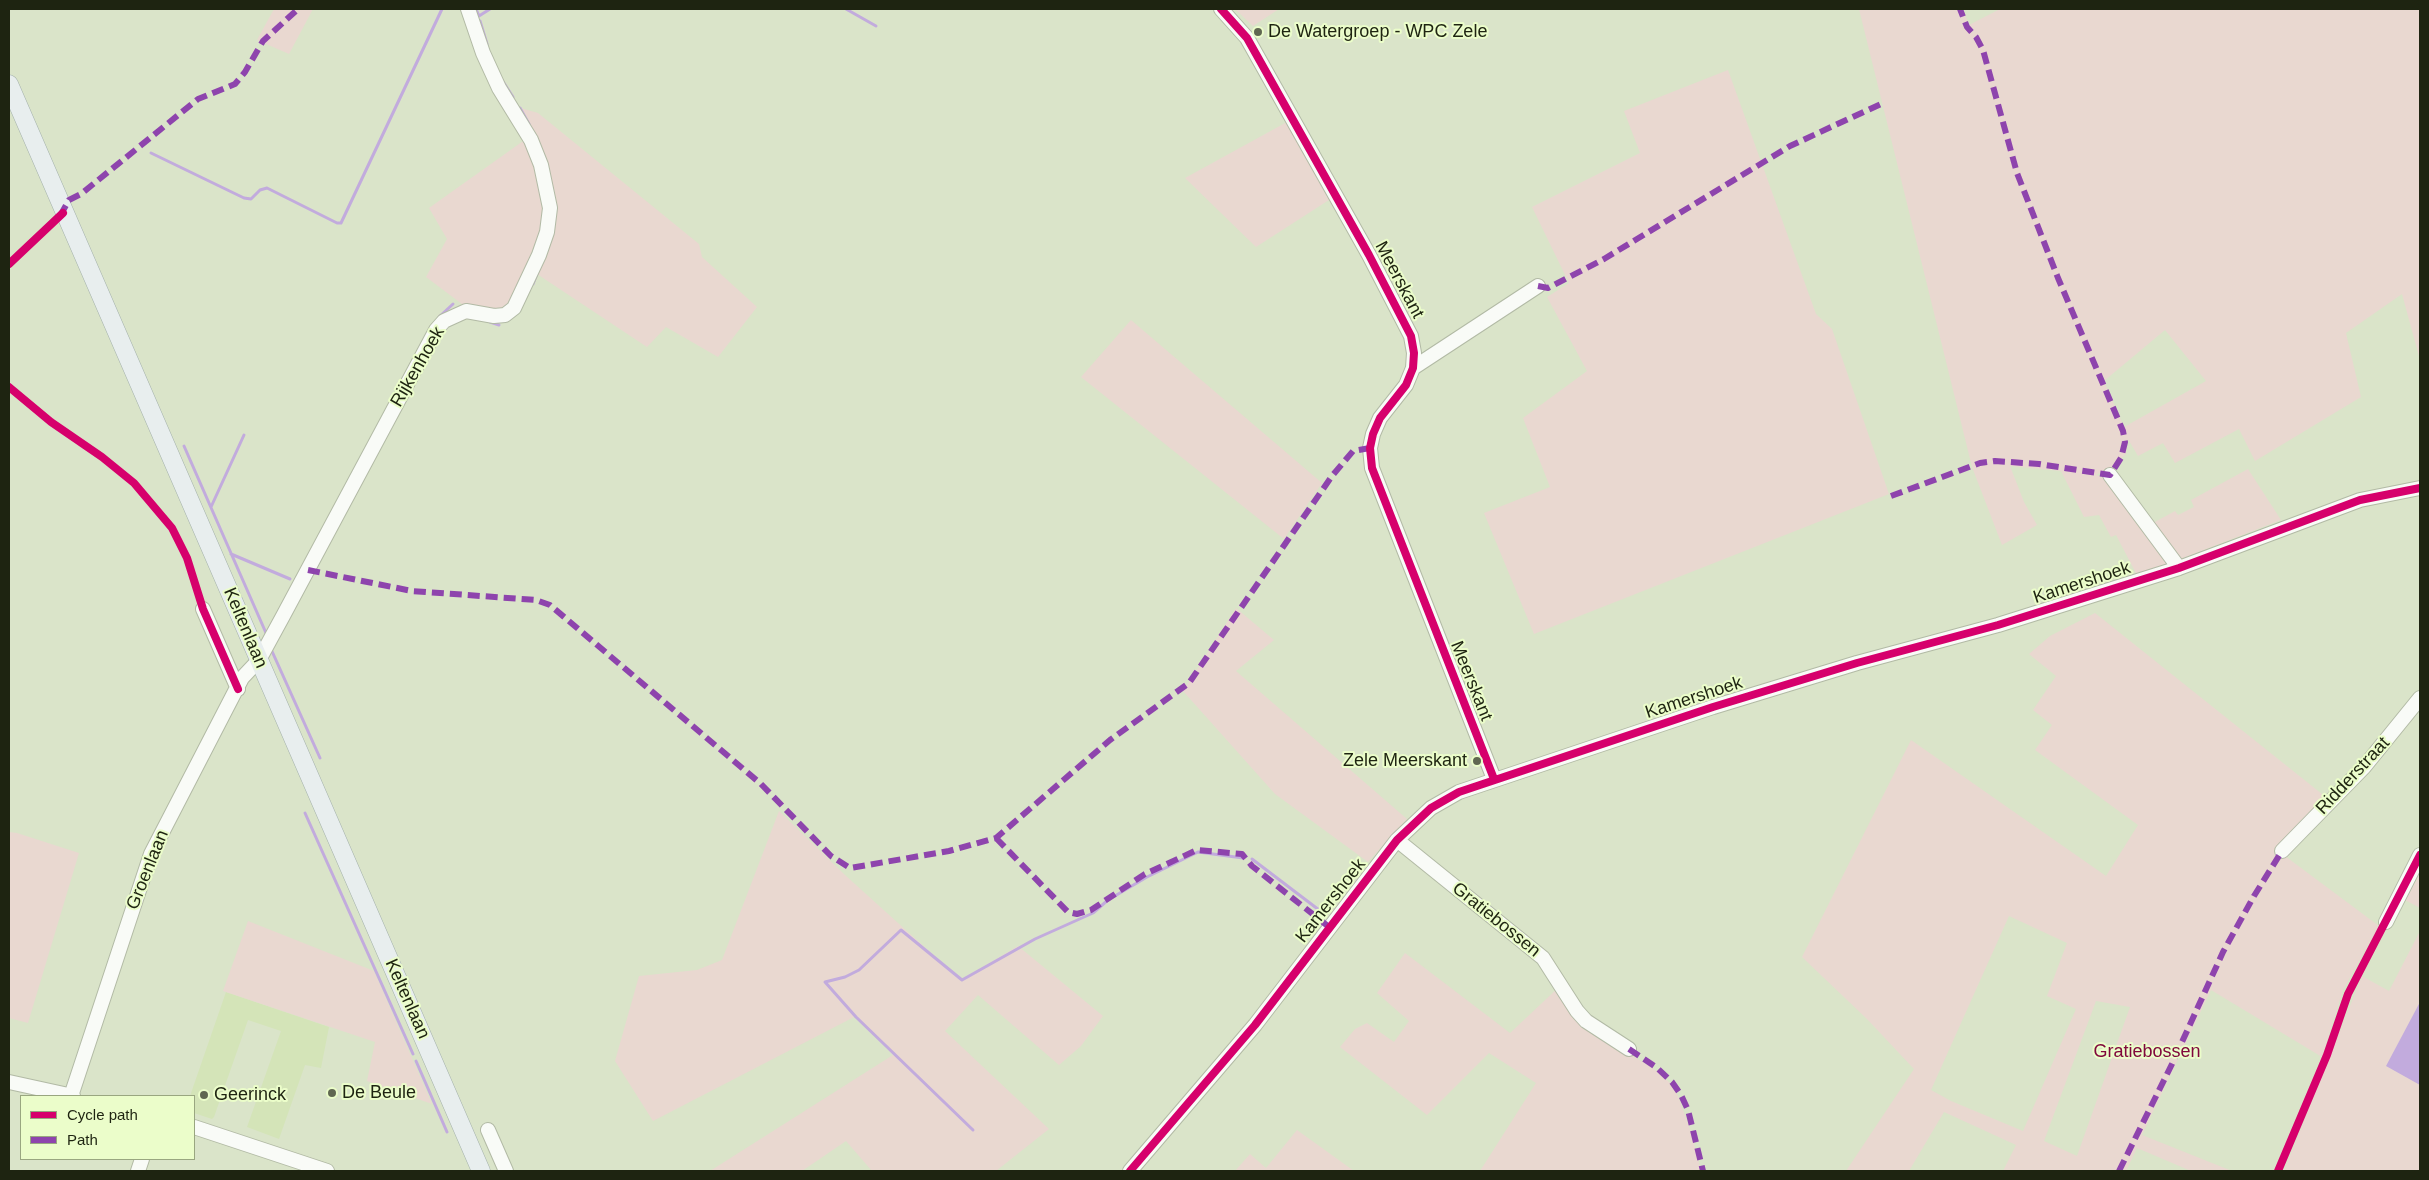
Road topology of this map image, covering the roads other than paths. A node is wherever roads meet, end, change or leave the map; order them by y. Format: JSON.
{"nodes":[{"id":1,"x":468,"y":9,"type":"edge"},
{"id":2,"x":1221,"y":9,"type":"edge"},
{"id":3,"x":9,"y":84,"type":"edge"},
{"id":4,"x":1538,"y":286,"type":"dead end"},
{"id":5,"x":1413,"y":368,"type":"junction"},
{"id":6,"x":2110,"y":474,"type":"dead end"},
{"id":7,"x":2420,"y":488,"type":"edge"},
{"id":8,"x":2179,"y":568,"type":"junction"},
{"id":9,"x":203,"y":609,"type":"dead end"},
{"id":10,"x":259,"y":660,"type":"junction"},
{"id":11,"x":238,"y":689,"type":"junction"},
{"id":12,"x":2420,"y":698,"type":"edge"},
{"id":13,"x":1494,"y":779,"type":"junction"},
{"id":14,"x":1397,"y":840,"type":"junction"},
{"id":15,"x":2282,"y":851,"type":"dead end"},
{"id":16,"x":2420,"y":855,"type":"edge"},
{"id":17,"x":2386,"y":922,"type":"dead end"},
{"id":18,"x":1629,"y":1048,"type":"dead end"},
{"id":19,"x":9,"y":1082,"type":"edge"},
{"id":20,"x":68,"y":1095,"type":"edge"},
{"id":21,"x":72,"y":1095,"type":"edge"},
{"id":22,"x":195,"y":1127,"type":"edge"},
{"id":23,"x":488,"y":1130,"type":"dead end"},
{"id":24,"x":504,"y":1165,"type":"edge"},
{"id":25,"x":480,"y":1170,"type":"edge"},
{"id":26,"x":327,"y":1171,"type":"edge"},
{"id":27,"x":1130,"y":1171,"type":"edge"}],
"edges":[{"from":1,"to":10,"type":"street","name":"Rijkenhoek"},
{"from":2,"to":5,"type":"street","name":"Meerskant"},
{"from":3,"to":10,"type":"main road","name":"Keltenlaan"},
{"from":4,"to":5,"type":"street"},
{"from":5,"to":13,"type":"street","name":"Meerskant"},
{"from":6,"to":8,"type":"street"},
{"from":7,"to":8,"type":"street","name":"Kamershoek"},
{"from":8,"to":13,"type":"street","name":"Kamershoek"},
{"from":9,"to":11,"type":"street"},
{"from":10,"to":11,"type":"street","name":"Groenlaan"},
{"from":10,"to":25,"type":"main road","name":"Keltenlaan"},
{"from":11,"to":21,"type":"street","name":"Groenlaan"},
{"from":12,"to":15,"type":"street","name":"Ridderstraat"},
{"from":13,"to":14,"type":"street","name":"Kamershoek"},
{"from":14,"to":18,"type":"street","name":"Gratiebossen"},
{"from":14,"to":27,"type":"street","name":"Kamershoek"},
{"from":16,"to":17,"type":"street"},
{"from":19,"to":20,"type":"street"},
{"from":22,"to":26,"type":"street"},
{"from":23,"to":24,"type":"street"},
{"from":24,"to":25,"type":"street"}]}
